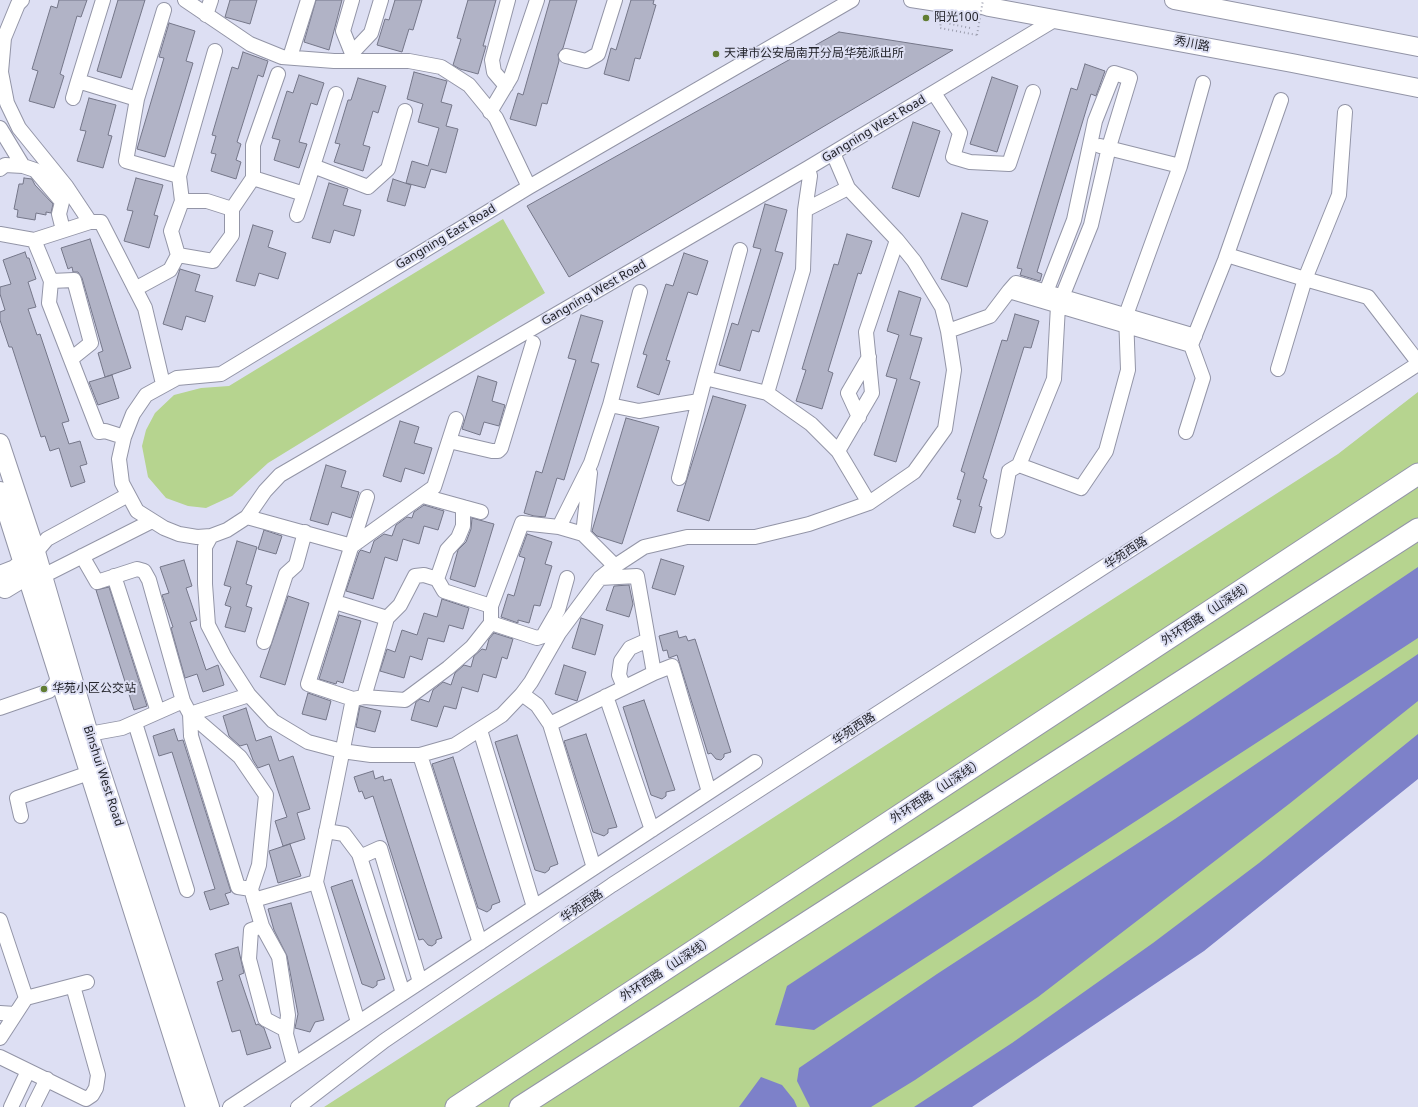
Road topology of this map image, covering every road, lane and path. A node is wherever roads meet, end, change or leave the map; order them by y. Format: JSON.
{"nodes":[{"id":1,"x":22,"y":0,"type":"edge"},
{"id":2,"x":103,"y":0,"type":"edge"},
{"id":3,"x":185,"y":0,"type":"edge"},
{"id":4,"x":211,"y":0,"type":"edge"},
{"id":5,"x":308,"y":0,"type":"edge"},
{"id":6,"x":352,"y":0,"type":"edge"},
{"id":7,"x":381,"y":0,"type":"edge"},
{"id":8,"x":508,"y":0,"type":"edge"},
{"id":9,"x":537,"y":0,"type":"edge"},
{"id":10,"x":614,"y":0,"type":"edge"},
{"id":11,"x":852,"y":0,"type":"edge"},
{"id":12,"x":911,"y":0,"type":"edge"},
{"id":13,"x":967,"y":0,"type":"edge"},
{"id":14,"x":1174,"y":0,"type":"edge"},
{"id":15,"x":986,"y":4,"type":"edge"},
{"id":16,"x":164,"y":10,"type":"dead end"},
{"id":17,"x":206,"y":15,"type":"junction"},
{"id":18,"x":1056,"y":19,"type":"junction"},
{"id":19,"x":970,"y":28,"type":"dead end"},
{"id":20,"x":2,"y":47,"type":"edge"},
{"id":21,"x":1418,"y":47,"type":"edge"},
{"id":22,"x":215,"y":51,"type":"dead end"},
{"id":23,"x":566,"y":56,"type":"dead end"},
{"id":24,"x":354,"y":57,"type":"junction"},
{"id":25,"x":290,"y":58,"type":"junction"},
{"id":26,"x":278,"y":74,"type":"dead end"},
{"id":27,"x":78,"y":81,"type":"junction"},
{"id":28,"x":1203,"y":83,"type":"dead end"},
{"id":29,"x":506,"y":86,"type":"junction"},
{"id":30,"x":1418,"y":88,"type":"edge"},
{"id":31,"x":1033,"y":92,"type":"dead end"},
{"id":32,"x":934,"y":93,"type":"junction"},
{"id":33,"x":336,"y":94,"type":"dead end"},
{"id":34,"x":73,"y":98,"type":"dead end"},
{"id":35,"x":137,"y":99,"type":"junction"},
{"id":36,"x":1281,"y":100,"type":"dead end"},
{"id":37,"x":405,"y":111,"type":"dead end"},
{"id":38,"x":490,"y":112,"type":"junction"},
{"id":39,"x":1345,"y":112,"type":"dead end"},
{"id":40,"x":0,"y":128,"type":"edge"},
{"id":41,"x":1090,"y":144,"type":"junction"},
{"id":42,"x":1110,"y":147,"type":"junction"},
{"id":43,"x":832,"y":153,"type":"junction"},
{"id":44,"x":23,"y":166,"type":"junction"},
{"id":45,"x":313,"y":166,"type":"junction"},
{"id":46,"x":1180,"y":166,"type":"junction"},
{"id":47,"x":808,"y":168,"type":"junction"},
{"id":48,"x":0,"y":169,"type":"edge"},
{"id":49,"x":179,"y":176,"type":"junction"},
{"id":50,"x":253,"y":178,"type":"junction"},
{"id":51,"x":529,"y":187,"type":"junction"},
{"id":52,"x":848,"y":188,"type":"junction"},
{"id":53,"x":304,"y":194,"type":"junction"},
{"id":54,"x":182,"y":201,"type":"junction"},
{"id":55,"x":232,"y":209,"type":"junction"},
{"id":56,"x":805,"y":210,"type":"junction"},
{"id":57,"x":297,"y":215,"type":"dead end"},
{"id":58,"x":90,"y":222,"type":"junction"},
{"id":59,"x":63,"y":230,"type":"junction"},
{"id":60,"x":0,"y":234,"type":"edge"},
{"id":61,"x":34,"y":240,"type":"junction"},
{"id":62,"x":897,"y":240,"type":"junction"},
{"id":63,"x":740,"y":250,"type":"dead end"},
{"id":64,"x":178,"y":255,"type":"junction"},
{"id":65,"x":1227,"y":255,"type":"junction"},
{"id":66,"x":1305,"y":279,"type":"junction"},
{"id":67,"x":51,"y":281,"type":"junction"},
{"id":68,"x":135,"y":289,"type":"junction"},
{"id":69,"x":1009,"y":291,"type":"junction"},
{"id":70,"x":640,"y":292,"type":"dead end"},
{"id":71,"x":1046,"y":292,"type":"junction"},
{"id":72,"x":1060,"y":301,"type":"junction"},
{"id":73,"x":1127,"y":321,"type":"junction"},
{"id":74,"x":948,"y":331,"type":"junction"},
{"id":75,"x":1193,"y":341,"type":"junction"},
{"id":76,"x":533,"y":343,"type":"dead end"},
{"id":77,"x":869,"y":357,"type":"junction"},
{"id":78,"x":70,"y":359,"type":"junction"},
{"id":79,"x":1418,"y":363,"type":"edge"},
{"id":80,"x":1278,"y":369,"type":"dead end"},
{"id":81,"x":705,"y":378,"type":"junction"},
{"id":82,"x":163,"y":384,"type":"junction"},
{"id":83,"x":767,"y":393,"type":"junction"},
{"id":84,"x":699,"y":401,"type":"junction"},
{"id":85,"x":610,"y":405,"type":"junction"},
{"id":86,"x":859,"y":417,"type":"junction"},
{"id":87,"x":456,"y":419,"type":"dead end"},
{"id":88,"x":1186,"y":432,"type":"dead end"},
{"id":89,"x":124,"y":437,"type":"junction"},
{"id":90,"x":449,"y":441,"type":"junction"},
{"id":91,"x":0,"y":443,"type":"edge"},
{"id":92,"x":838,"y":451,"type":"junction"},
{"id":93,"x":591,"y":462,"type":"junction"},
{"id":94,"x":1019,"y":465,"type":"junction"},
{"id":95,"x":1418,"y":474,"type":"edge"},
{"id":96,"x":679,"y":478,"type":"dead end"},
{"id":97,"x":0,"y":491,"type":"edge"},
{"id":98,"x":128,"y":495,"type":"junction"},
{"id":99,"x":423,"y":496,"type":"junction"},
{"id":100,"x":367,"y":497,"type":"dead end"},
{"id":101,"x":869,"y":504,"type":"junction"},
{"id":102,"x":463,"y":507,"type":"junction"},
{"id":103,"x":138,"y":511,"type":"joint"},
{"id":104,"x":481,"y":512,"type":"dead end"},
{"id":105,"x":247,"y":517,"type":"junction"},
{"id":106,"x":152,"y":521,"type":"junction"},
{"id":107,"x":559,"y":527,"type":"junction"},
{"id":108,"x":1418,"y":529,"type":"edge"},
{"id":109,"x":998,"y":531,"type":"dead end"},
{"id":110,"x":305,"y":532,"type":"junction"},
{"id":111,"x":22,"y":534,"type":"junction"},
{"id":112,"x":582,"y":534,"type":"junction"},
{"id":113,"x":211,"y":536,"type":"junction"},
{"id":114,"x":352,"y":546,"type":"junction"},
{"id":115,"x":82,"y":556,"type":"junction"},
{"id":116,"x":615,"y":566,"type":"junction"},
{"id":117,"x":32,"y":567,"type":"junction"},
{"id":118,"x":114,"y":576,"type":"junction"},
{"id":119,"x":567,"y":578,"type":"dead end"},
{"id":120,"x":600,"y":578,"type":"junction"},
{"id":121,"x":437,"y":579,"type":"junction"},
{"id":122,"x":1,"y":582,"type":"edge"},
{"id":123,"x":335,"y":602,"type":"junction"},
{"id":124,"x":491,"y":606,"type":"junction"},
{"id":125,"x":386,"y":618,"type":"junction"},
{"id":126,"x":491,"y":623,"type":"junction"},
{"id":127,"x":648,"y":640,"type":"junction"},
{"id":128,"x":264,"y":642,"type":"dead end"},
{"id":129,"x":654,"y":673,"type":"junction"},
{"id":130,"x":58,"y":675,"type":"junction"},
{"id":131,"x":624,"y":687,"type":"junction"},
{"id":132,"x":522,"y":694,"type":"junction"},
{"id":133,"x":249,"y":695,"type":"junction"},
{"id":134,"x":606,"y":696,"type":"junction"},
{"id":135,"x":359,"y":698,"type":"junction"},
{"id":136,"x":184,"y":701,"type":"junction"},
{"id":137,"x":0,"y":708,"type":"edge"},
{"id":138,"x":158,"y":712,"type":"junction"},
{"id":139,"x":190,"y":714,"type":"junction"},
{"id":140,"x":135,"y":723,"type":"junction"},
{"id":141,"x":550,"y":724,"type":"junction"},
{"id":142,"x":480,"y":730,"type":"junction"},
{"id":143,"x":89,"y":734,"type":"junction"},
{"id":144,"x":342,"y":751,"type":"junction"},
{"id":145,"x":420,"y":754,"type":"junction"},
{"id":146,"x":755,"y":762,"type":"dead end"},
{"id":147,"x":89,"y":773,"type":"junction"},
{"id":148,"x":709,"y":792,"type":"junction"},
{"id":149,"x":21,"y":816,"type":"dead end"},
{"id":150,"x":652,"y":830,"type":"junction"},
{"id":151,"x":326,"y":831,"type":"junction"},
{"id":152,"x":360,"y":857,"type":"junction"},
{"id":153,"x":594,"y":868,"type":"junction"},
{"id":154,"x":316,"y":882,"type":"junction"},
{"id":155,"x":187,"y":890,"type":"dead end"},
{"id":156,"x":253,"y":894,"type":"junction"},
{"id":157,"x":534,"y":907,"type":"junction"},
{"id":158,"x":0,"y":920,"type":"edge"},
{"id":159,"x":262,"y":926,"type":"junction"},
{"id":160,"x":480,"y":943,"type":"junction"},
{"id":161,"x":87,"y":982,"type":"dead end"},
{"id":162,"x":420,"y":982,"type":"junction"},
{"id":163,"x":72,"y":986,"type":"junction"},
{"id":164,"x":403,"y":993,"type":"junction"},
{"id":165,"x":26,"y":998,"type":"junction"},
{"id":166,"x":0,"y":1013,"type":"edge"},
{"id":167,"x":15,"y":1014,"type":"junction"},
{"id":168,"x":358,"y":1022,"type":"junction"},
{"id":169,"x":286,"y":1030,"type":"junction"},
{"id":170,"x":0,"y":1038,"type":"edge"},
{"id":171,"x":0,"y":1057,"type":"edge"},
{"id":172,"x":294,"y":1064,"type":"junction"},
{"id":173,"x":28,"y":1070,"type":"junction"},
{"id":174,"x":47,"y":1079,"type":"junction"},
{"id":175,"x":90,"y":1102,"type":"edge"},
{"id":176,"x":11,"y":1107,"type":"edge"},
{"id":177,"x":33,"y":1107,"type":"edge"},
{"id":178,"x":195,"y":1107,"type":"edge"},
{"id":179,"x":210,"y":1107,"type":"edge"},
{"id":180,"x":230,"y":1107,"type":"edge"},
{"id":181,"x":298,"y":1107,"type":"edge"},
{"id":182,"x":456,"y":1107,"type":"edge"},
{"id":183,"x":520,"y":1107,"type":"edge"}],
"edges":[{"from":1,"to":20,"type":"street"},
{"from":2,"to":27,"type":"street"},
{"from":3,"to":17,"type":"street"},
{"from":4,"to":17,"type":"street"},
{"from":5,"to":25,"type":"street"},
{"from":6,"to":24,"type":"street"},
{"from":7,"to":24,"type":"street"},
{"from":8,"to":29,"type":"street"},
{"from":9,"to":29,"type":"street"},
{"from":10,"to":23,"type":"street"},
{"from":11,"to":51,"type":"street","name":"Gangning East Road"},
{"from":12,"to":15,"type":"street"},
{"from":13,"to":15,"type":"main road","name":"秀川路"},
{"from":14,"to":21,"type":"main road"},
{"from":15,"to":18,"type":"main road","name":"秀川路"},
{"from":15,"to":19,"type":"path","bridge":true},
{"from":16,"to":35,"type":"street"},
{"from":17,"to":25,"type":"street"},
{"from":18,"to":30,"type":"main road","name":"秀川路"},
{"from":18,"to":32,"type":"street","name":"Gangning West Road"},
{"from":20,"to":58,"type":"street"},
{"from":22,"to":49,"type":"street"},
{"from":24,"to":25,"type":"street"},
{"from":24,"to":38,"type":"street"},
{"from":26,"to":50,"type":"street"},
{"from":27,"to":34,"type":"street"},
{"from":27,"to":35,"type":"street"},
{"from":28,"to":46,"type":"street"},
{"from":29,"to":38,"type":"street"},
{"from":31,"to":32,"type":"street"},
{"from":32,"to":43,"type":"street","name":"Gangning West Road"},
{"from":33,"to":45,"type":"street"},
{"from":35,"to":49,"type":"street"},
{"from":36,"to":65,"type":"street"},
{"from":37,"to":45,"type":"street"},
{"from":38,"to":51,"type":"street"},
{"from":39,"to":66,"type":"street"},
{"from":40,"to":44,"type":"street"},
{"from":41,"to":42,"type":"street"},
{"from":41,"to":42,"type":"street"},
{"from":41,"to":71,"type":"street"},
{"from":42,"to":46,"type":"street"},
{"from":42,"to":72,"type":"street"},
{"from":43,"to":47,"type":"street","name":"Gangning West Road"},
{"from":43,"to":52,"type":"street"},
{"from":44,"to":48,"type":"street"},
{"from":44,"to":59,"type":"street"},
{"from":45,"to":53,"type":"street"},
{"from":46,"to":73,"type":"street"},
{"from":47,"to":56,"type":"street"},
{"from":47,"to":105,"type":"street","name":"Gangning West Road"},
{"from":49,"to":54,"type":"street"},
{"from":50,"to":53,"type":"street"},
{"from":50,"to":55,"type":"street"},
{"from":51,"to":82,"type":"street","name":"Gangning East Road"},
{"from":52,"to":56,"type":"street"},
{"from":52,"to":62,"type":"street"},
{"from":53,"to":57,"type":"street"},
{"from":54,"to":55,"type":"street"},
{"from":54,"to":64,"type":"street"},
{"from":55,"to":64,"type":"street"},
{"from":56,"to":83,"type":"street"},
{"from":58,"to":59,"type":"street"},
{"from":58,"to":68,"type":"street"},
{"from":59,"to":61,"type":"street"},
{"from":60,"to":61,"type":"street"},
{"from":61,"to":67,"type":"street"},
{"from":62,"to":74,"type":"street"},
{"from":62,"to":77,"type":"street"},
{"from":63,"to":81,"type":"street"},
{"from":64,"to":68,"type":"street"},
{"from":65,"to":66,"type":"street"},
{"from":65,"to":75,"type":"street"},
{"from":66,"to":79,"type":"street"},
{"from":66,"to":80,"type":"street"},
{"from":67,"to":78,"type":"street"},
{"from":67,"to":78,"type":"street"},
{"from":68,"to":82,"type":"street"},
{"from":69,"to":71,"type":"street"},
{"from":69,"to":72,"type":"street"},
{"from":69,"to":74,"type":"street"},
{"from":70,"to":85,"type":"street"},
{"from":71,"to":72,"type":"street"},
{"from":72,"to":73,"type":"street"},
{"from":72,"to":94,"type":"street"},
{"from":73,"to":75,"type":"street"},
{"from":73,"to":94,"type":"street"},
{"from":74,"to":101,"type":"street"},
{"from":75,"to":88,"type":"street"},
{"from":76,"to":90,"type":"street"},
{"from":77,"to":86,"type":"street"},
{"from":77,"to":86,"type":"street"},
{"from":78,"to":89,"type":"street"},
{"from":79,"to":181,"type":"street","name":"华苑西路"},
{"from":81,"to":83,"type":"street"},
{"from":81,"to":84,"type":"street"},
{"from":82,"to":89,"type":"street","name":"Gangning East Road"},
{"from":83,"to":92,"type":"street"},
{"from":84,"to":85,"type":"street"},
{"from":84,"to":96,"type":"street"},
{"from":85,"to":93,"type":"street"},
{"from":86,"to":92,"type":"street"},
{"from":87,"to":90,"type":"street"},
{"from":89,"to":98,"type":"street","name":"Gangning East Road"},
{"from":90,"to":99,"type":"street"},
{"from":91,"to":111,"type":"main road","name":"Binshui West Road"},
{"from":92,"to":101,"type":"street"},
{"from":93,"to":107,"type":"street"},
{"from":93,"to":112,"type":"street"},
{"from":94,"to":109,"type":"street"},
{"from":95,"to":182,"type":"highway","name":"外环西路（山深线）"},
{"from":97,"to":111,"type":"main road","name":"Binshui West Road"},
{"from":98,"to":103,"type":"street","name":"Gangning East Road"},
{"from":98,"to":117,"type":"street"},
{"from":99,"to":102,"type":"street"},
{"from":99,"to":114,"type":"street"},
{"from":100,"to":114,"type":"street"},
{"from":101,"to":116,"type":"street"},
{"from":102,"to":104,"type":"street"},
{"from":102,"to":121,"type":"street"},
{"from":103,"to":106,"type":"street","name":"Gangning West Road"},
{"from":105,"to":110,"type":"street"},
{"from":105,"to":113,"type":"street","name":"Gangning West Road"},
{"from":106,"to":113,"type":"street","name":"Gangning West Road"},
{"from":106,"to":115,"type":"street"},
{"from":107,"to":112,"type":"street"},
{"from":107,"to":124,"type":"street"},
{"from":108,"to":183,"type":"highway"},
{"from":110,"to":114,"type":"street"},
{"from":110,"to":128,"type":"street"},
{"from":111,"to":117,"type":"main road","name":"Binshui West Road"},
{"from":111,"to":122,"type":"main road"},
{"from":112,"to":116,"type":"street"},
{"from":113,"to":133,"type":"street"},
{"from":114,"to":123,"type":"street"},
{"from":115,"to":117,"type":"street"},
{"from":115,"to":118,"type":"street"},
{"from":116,"to":120,"type":"street"},
{"from":117,"to":122,"type":"main road"},
{"from":117,"to":130,"type":"main road","name":"Binshui West Road"},
{"from":117,"to":143,"type":"main road","name":"Binshui West Road"},
{"from":118,"to":136,"type":"street"},
{"from":118,"to":138,"type":"street"},
{"from":119,"to":126,"type":"street"},
{"from":120,"to":127,"type":"street"},
{"from":120,"to":132,"type":"street"},
{"from":121,"to":124,"type":"street"},
{"from":121,"to":125,"type":"street"},
{"from":123,"to":125,"type":"street"},
{"from":123,"to":135,"type":"street"},
{"from":124,"to":126,"type":"street"},
{"from":125,"to":135,"type":"street"},
{"from":126,"to":135,"type":"street"},
{"from":127,"to":129,"type":"street"},
{"from":127,"to":131,"type":"street"},
{"from":129,"to":131,"type":"street"},
{"from":129,"to":148,"type":"street"},
{"from":130,"to":137,"type":"street"},
{"from":130,"to":147,"type":"main road","name":"Binshui West Road"},
{"from":131,"to":134,"type":"street"},
{"from":132,"to":141,"type":"street"},
{"from":132,"to":142,"type":"street"},
{"from":133,"to":139,"type":"street"},
{"from":133,"to":144,"type":"street"},
{"from":134,"to":141,"type":"street"},
{"from":134,"to":150,"type":"street"},
{"from":135,"to":144,"type":"street"},
{"from":136,"to":138,"type":"street"},
{"from":136,"to":139,"type":"street"},
{"from":138,"to":140,"type":"street"},
{"from":139,"to":156,"type":"street"},
{"from":139,"to":156,"type":"street"},
{"from":140,"to":143,"type":"street"},
{"from":140,"to":155,"type":"street"},
{"from":141,"to":153,"type":"street"},
{"from":142,"to":145,"type":"street"},
{"from":142,"to":157,"type":"street"},
{"from":143,"to":179,"type":"main road","name":"Binshui West Road"},
{"from":144,"to":145,"type":"street"},
{"from":144,"to":151,"type":"street"},
{"from":145,"to":160,"type":"street"},
{"from":146,"to":148,"type":"street"},
{"from":147,"to":149,"type":"street"},
{"from":147,"to":178,"type":"main road","name":"Binshui West Road"},
{"from":148,"to":150,"type":"street"},
{"from":150,"to":153,"type":"street"},
{"from":151,"to":152,"type":"street"},
{"from":151,"to":154,"type":"street"},
{"from":152,"to":162,"type":"street"},
{"from":152,"to":164,"type":"street"},
{"from":153,"to":157,"type":"street"},
{"from":154,"to":156,"type":"street"},
{"from":154,"to":168,"type":"street"},
{"from":156,"to":159,"type":"street"},
{"from":157,"to":160,"type":"street"},
{"from":158,"to":165,"type":"street"},
{"from":159,"to":169,"type":"street"},
{"from":159,"to":169,"type":"street"},
{"from":160,"to":162,"type":"street"},
{"from":161,"to":163,"type":"street"},
{"from":162,"to":164,"type":"street"},
{"from":163,"to":165,"type":"street"},
{"from":163,"to":175,"type":"street"},
{"from":164,"to":168,"type":"street"},
{"from":165,"to":167,"type":"street"},
{"from":166,"to":167,"type":"street"},
{"from":167,"to":170,"type":"street"},
{"from":168,"to":172,"type":"street"},
{"from":169,"to":172,"type":"street"},
{"from":171,"to":173,"type":"street"},
{"from":172,"to":180,"type":"street"},
{"from":173,"to":174,"type":"street"},
{"from":173,"to":176,"type":"street"},
{"from":174,"to":175,"type":"street"},
{"from":174,"to":177,"type":"street"}]}
